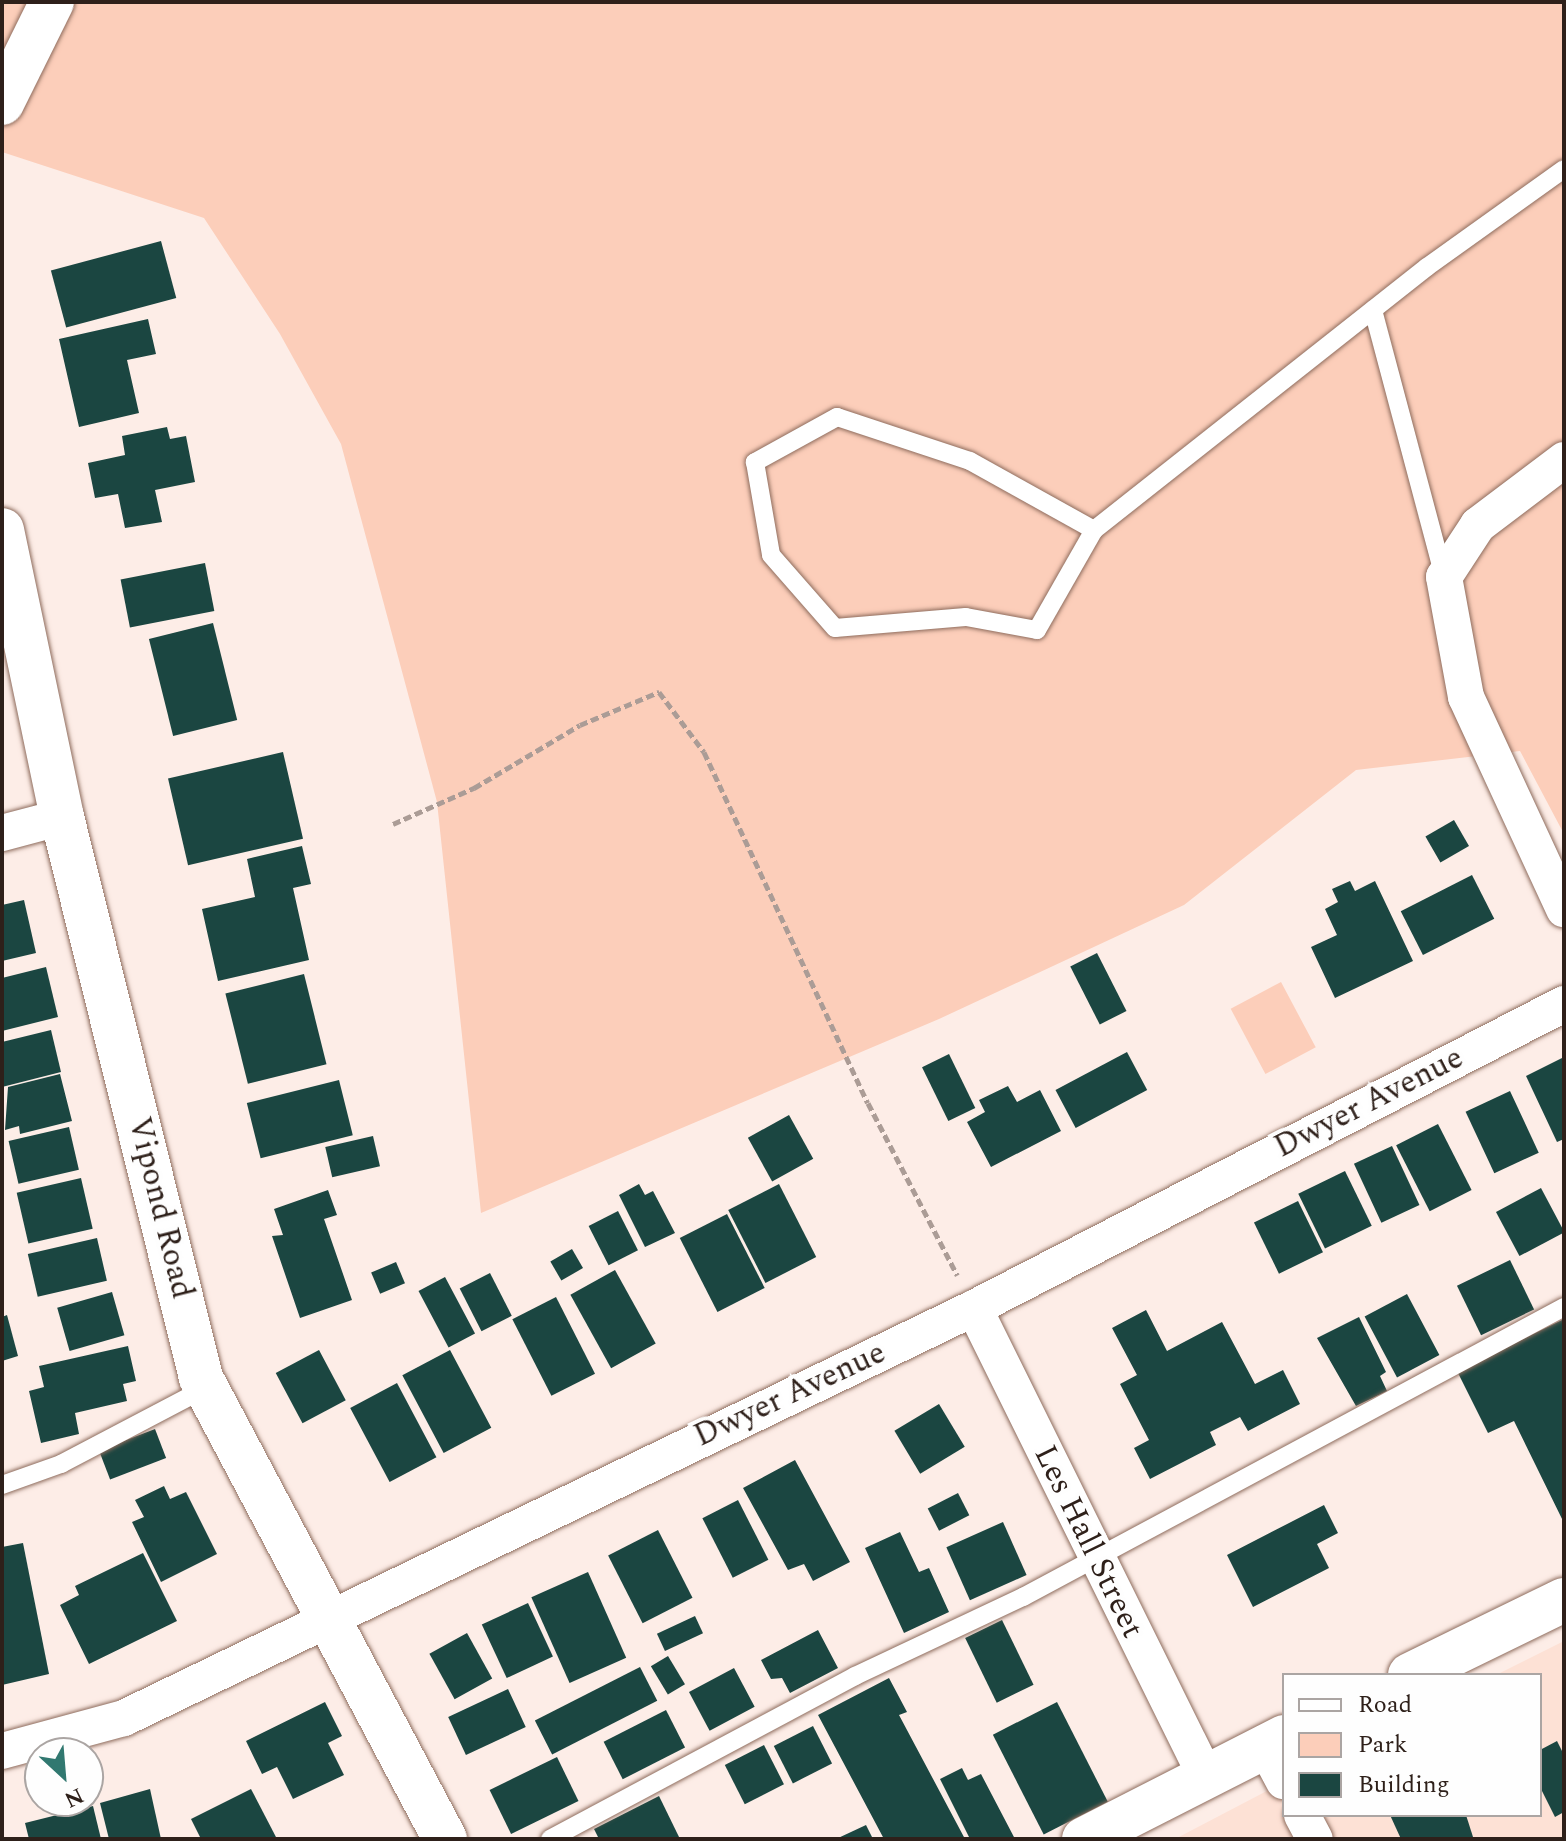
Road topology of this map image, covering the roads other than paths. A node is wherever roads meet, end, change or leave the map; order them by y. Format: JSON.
{"nodes":[{"id":1,"x":52,"y":2,"type":"edge"},
{"id":2,"x":2,"y":103,"type":"edge"},
{"id":3,"x":1564,"y":169,"type":"edge"},
{"id":4,"x":1373,"y":310,"type":"junction"},
{"id":5,"x":1564,"y":460,"type":"edge"},
{"id":6,"x":2,"y":530,"type":"edge"},
{"id":7,"x":1094,"y":530,"type":"junction"},
{"id":8,"x":1444,"y":577,"type":"junction"},
{"id":9,"x":9,"y":602,"type":"edge"},
{"id":10,"x":62,"y":817,"type":"junction"},
{"id":11,"x":2,"y":833,"type":"edge"},
{"id":12,"x":1560,"y":889,"type":"edge"},
{"id":13,"x":1564,"y":1004,"type":"edge"},
{"id":14,"x":1564,"y":1307,"type":"edge"},
{"id":15,"x":974,"y":1308,"type":"junction"},
{"id":16,"x":206,"y":1388,"type":"junction"},
{"id":17,"x":2,"y":1485,"type":"edge"},
{"id":18,"x":1093,"y":1556,"type":"junction"},
{"id":19,"x":1564,"y":1600,"type":"edge"},
{"id":20,"x":329,"y":1615,"type":"junction"},
{"id":21,"x":1414,"y":1673,"type":"edge"},
{"id":22,"x":2,"y":1751,"type":"edge"},
{"id":23,"x":1278,"y":1754,"type":"edge"},
{"id":24,"x":1205,"y":1775,"type":"junction"},
{"id":25,"x":1303,"y":1817,"type":"edge"},
{"id":26,"x":445,"y":1839,"type":"edge"},
{"id":27,"x":550,"y":1839,"type":"edge"},
{"id":28,"x":1084,"y":1839,"type":"edge"},
{"id":29,"x":1315,"y":1839,"type":"edge"}],
"edges":[{"from":1,"to":2,"type":"street"},
{"from":3,"to":4,"type":"lane"},
{"from":4,"to":7,"type":"lane"},
{"from":4,"to":8,"type":"lane"},
{"from":5,"to":8,"type":"street"},
{"from":6,"to":9,"type":"street","name":"Vipond Road"},
{"from":7,"to":7,"type":"lane"},
{"from":8,"to":12,"type":"street"},
{"from":9,"to":10,"type":"street","name":"Vipond Road"},
{"from":10,"to":11,"type":"street"},
{"from":10,"to":16,"type":"street","name":"Vipond Road"},
{"from":13,"to":15,"type":"street","name":"Dwyer Avenue"},
{"from":14,"to":18,"type":"lane"},
{"from":15,"to":18,"type":"street","name":"Les Hall Street"},
{"from":15,"to":20,"type":"street","name":"Dwyer Avenue"},
{"from":16,"to":17,"type":"lane"},
{"from":16,"to":20,"type":"street","name":"Vipond Road"},
{"from":18,"to":24,"type":"street","name":"Les Hall Street"},
{"from":18,"to":27,"type":"lane"},
{"from":19,"to":21,"type":"street"},
{"from":20,"to":22,"type":"street","name":"Dwyer Avenue"},
{"from":20,"to":26,"type":"street","name":"Vipond Road"},
{"from":23,"to":24,"type":"street"},
{"from":24,"to":28,"type":"street"},
{"from":25,"to":29,"type":"street"}]}
